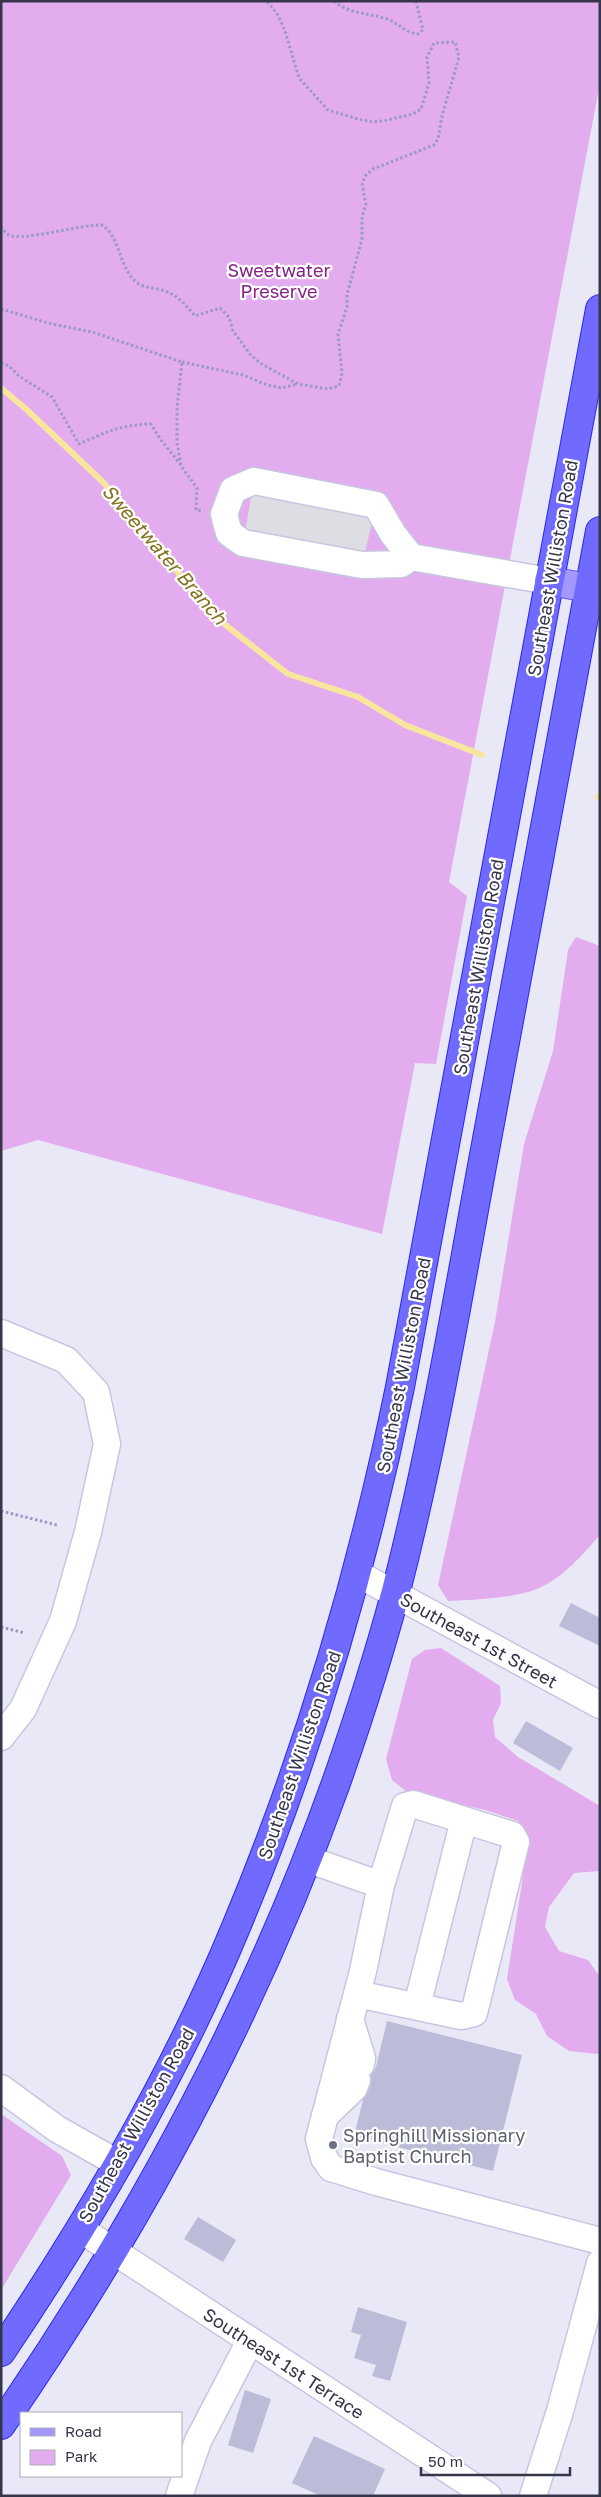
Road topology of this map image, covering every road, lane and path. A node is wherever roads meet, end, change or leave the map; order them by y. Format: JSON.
{"nodes":[{"id":1,"x":267,"y":1,"type":"edge"},
{"id":2,"x":334,"y":1,"type":"edge"},
{"id":3,"x":416,"y":1,"type":"edge"},
{"id":4,"x":1,"y":226,"type":"edge"},
{"id":5,"x":1,"y":309,"type":"edge"},
{"id":6,"x":600,"y":309,"type":"edge"},
{"id":7,"x":182,"y":362,"type":"junction"},
{"id":8,"x":1,"y":363,"type":"edge"},
{"id":9,"x":298,"y":384,"type":"junction"},
{"id":10,"x":182,"y":466,"type":"junction"},
{"id":11,"x":224,"y":514,"type":"junction"},
{"id":12,"x":600,"y":531,"type":"edge"},
{"id":13,"x":411,"y":557,"type":"junction"},
{"id":14,"x":549,"y":581,"type":"junction"},
{"id":15,"x":595,"y":589,"type":"edge"},
{"id":16,"x":1,"y":1333,"type":"edge"},
{"id":17,"x":1,"y":1511,"type":"edge"},
{"id":18,"x":57,"y":1525,"type":"dead end"},
{"id":19,"x":358,"y":1574,"type":"junction"},
{"id":20,"x":395,"y":1594,"type":"junction"},
{"id":21,"x":1,"y":1627,"type":"edge"},
{"id":22,"x":25,"y":1633,"type":"dead end"},
{"id":23,"x":600,"y":1705,"type":"edge"},
{"id":24,"x":1,"y":1737,"type":"edge"},
{"id":25,"x":464,"y":1820,"type":"junction"},
{"id":26,"x":270,"y":1843,"type":"junction"},
{"id":27,"x":308,"y":1859,"type":"junction"},
{"id":28,"x":381,"y":1885,"type":"junction"},
{"id":29,"x":357,"y":1994,"type":"junction"},
{"id":30,"x":417,"y":2006,"type":"junction"},
{"id":31,"x":350,"y":2019,"type":"junction"},
{"id":32,"x":1,"y":2088,"type":"edge"},
{"id":33,"x":325,"y":2116,"type":"junction"},
{"id":34,"x":119,"y":2164,"type":"junction"},
{"id":35,"x":80,"y":2229,"type":"junction"},
{"id":36,"x":600,"y":2241,"type":"edge"},
{"id":37,"x":115,"y":2252,"type":"junction"},
{"id":38,"x":600,"y":2263,"type":"edge"},
{"id":39,"x":250,"y":2341,"type":"junction"},
{"id":40,"x":1,"y":2352,"type":"edge"},
{"id":41,"x":1,"y":2425,"type":"edge"},
{"id":42,"x":180,"y":2496,"type":"edge"},
{"id":43,"x":488,"y":2496,"type":"edge"},
{"id":44,"x":533,"y":2496,"type":"edge"}],
"edges":[{"from":1,"to":9,"type":"path"},
{"from":2,"to":3,"type":"path"},
{"from":4,"to":9,"type":"path"},
{"from":5,"to":7,"type":"path"},
{"from":6,"to":14,"type":"highway","name":"Southeast Williston Road"},
{"from":7,"to":9,"type":"path"},
{"from":7,"to":10,"type":"path"},
{"from":8,"to":10,"type":"path"},
{"from":10,"to":11,"type":"path"},
{"from":11,"to":13,"type":"street"},
{"from":11,"to":13,"type":"street"},
{"from":12,"to":15,"type":"highway"},
{"from":13,"to":14,"type":"street"},
{"from":14,"to":15,"type":"main road"},
{"from":14,"to":19,"type":"highway","name":"Southeast Williston Road"},
{"from":15,"to":20,"type":"highway"},
{"from":16,"to":24,"type":"street"},
{"from":17,"to":18,"type":"path"},
{"from":19,"to":20,"type":"street","name":"Southeast 1st Street"},
{"from":19,"to":26,"type":"highway","name":"Southeast Williston Road"},
{"from":20,"to":23,"type":"street","name":"Southeast 1st Street"},
{"from":20,"to":27,"type":"highway"},
{"from":21,"to":22,"type":"path"},
{"from":25,"to":28,"type":"street"},
{"from":25,"to":30,"type":"street"},
{"from":25,"to":30,"type":"street"},
{"from":26,"to":27,"type":"highway"},
{"from":26,"to":34,"type":"highway","name":"Southeast Williston Road"},
{"from":27,"to":28,"type":"street"},
{"from":27,"to":37,"type":"highway"},
{"from":28,"to":29,"type":"street"},
{"from":29,"to":30,"type":"street"},
{"from":29,"to":31,"type":"street"},
{"from":31,"to":33,"type":"street"},
{"from":31,"to":33,"type":"street"},
{"from":32,"to":34,"type":"street"},
{"from":33,"to":36,"type":"street"},
{"from":34,"to":35,"type":"highway","name":"Southeast Williston Road"},
{"from":35,"to":37,"type":"street","name":"Southeast 1st Terrace"},
{"from":35,"to":40,"type":"highway","name":"Southeast Williston Road"},
{"from":37,"to":39,"type":"street","name":"Southeast 1st Terrace"},
{"from":37,"to":41,"type":"highway"},
{"from":38,"to":44,"type":"street"},
{"from":39,"to":42,"type":"street"},
{"from":39,"to":43,"type":"street","name":"Southeast 1st Terrace"}]}
